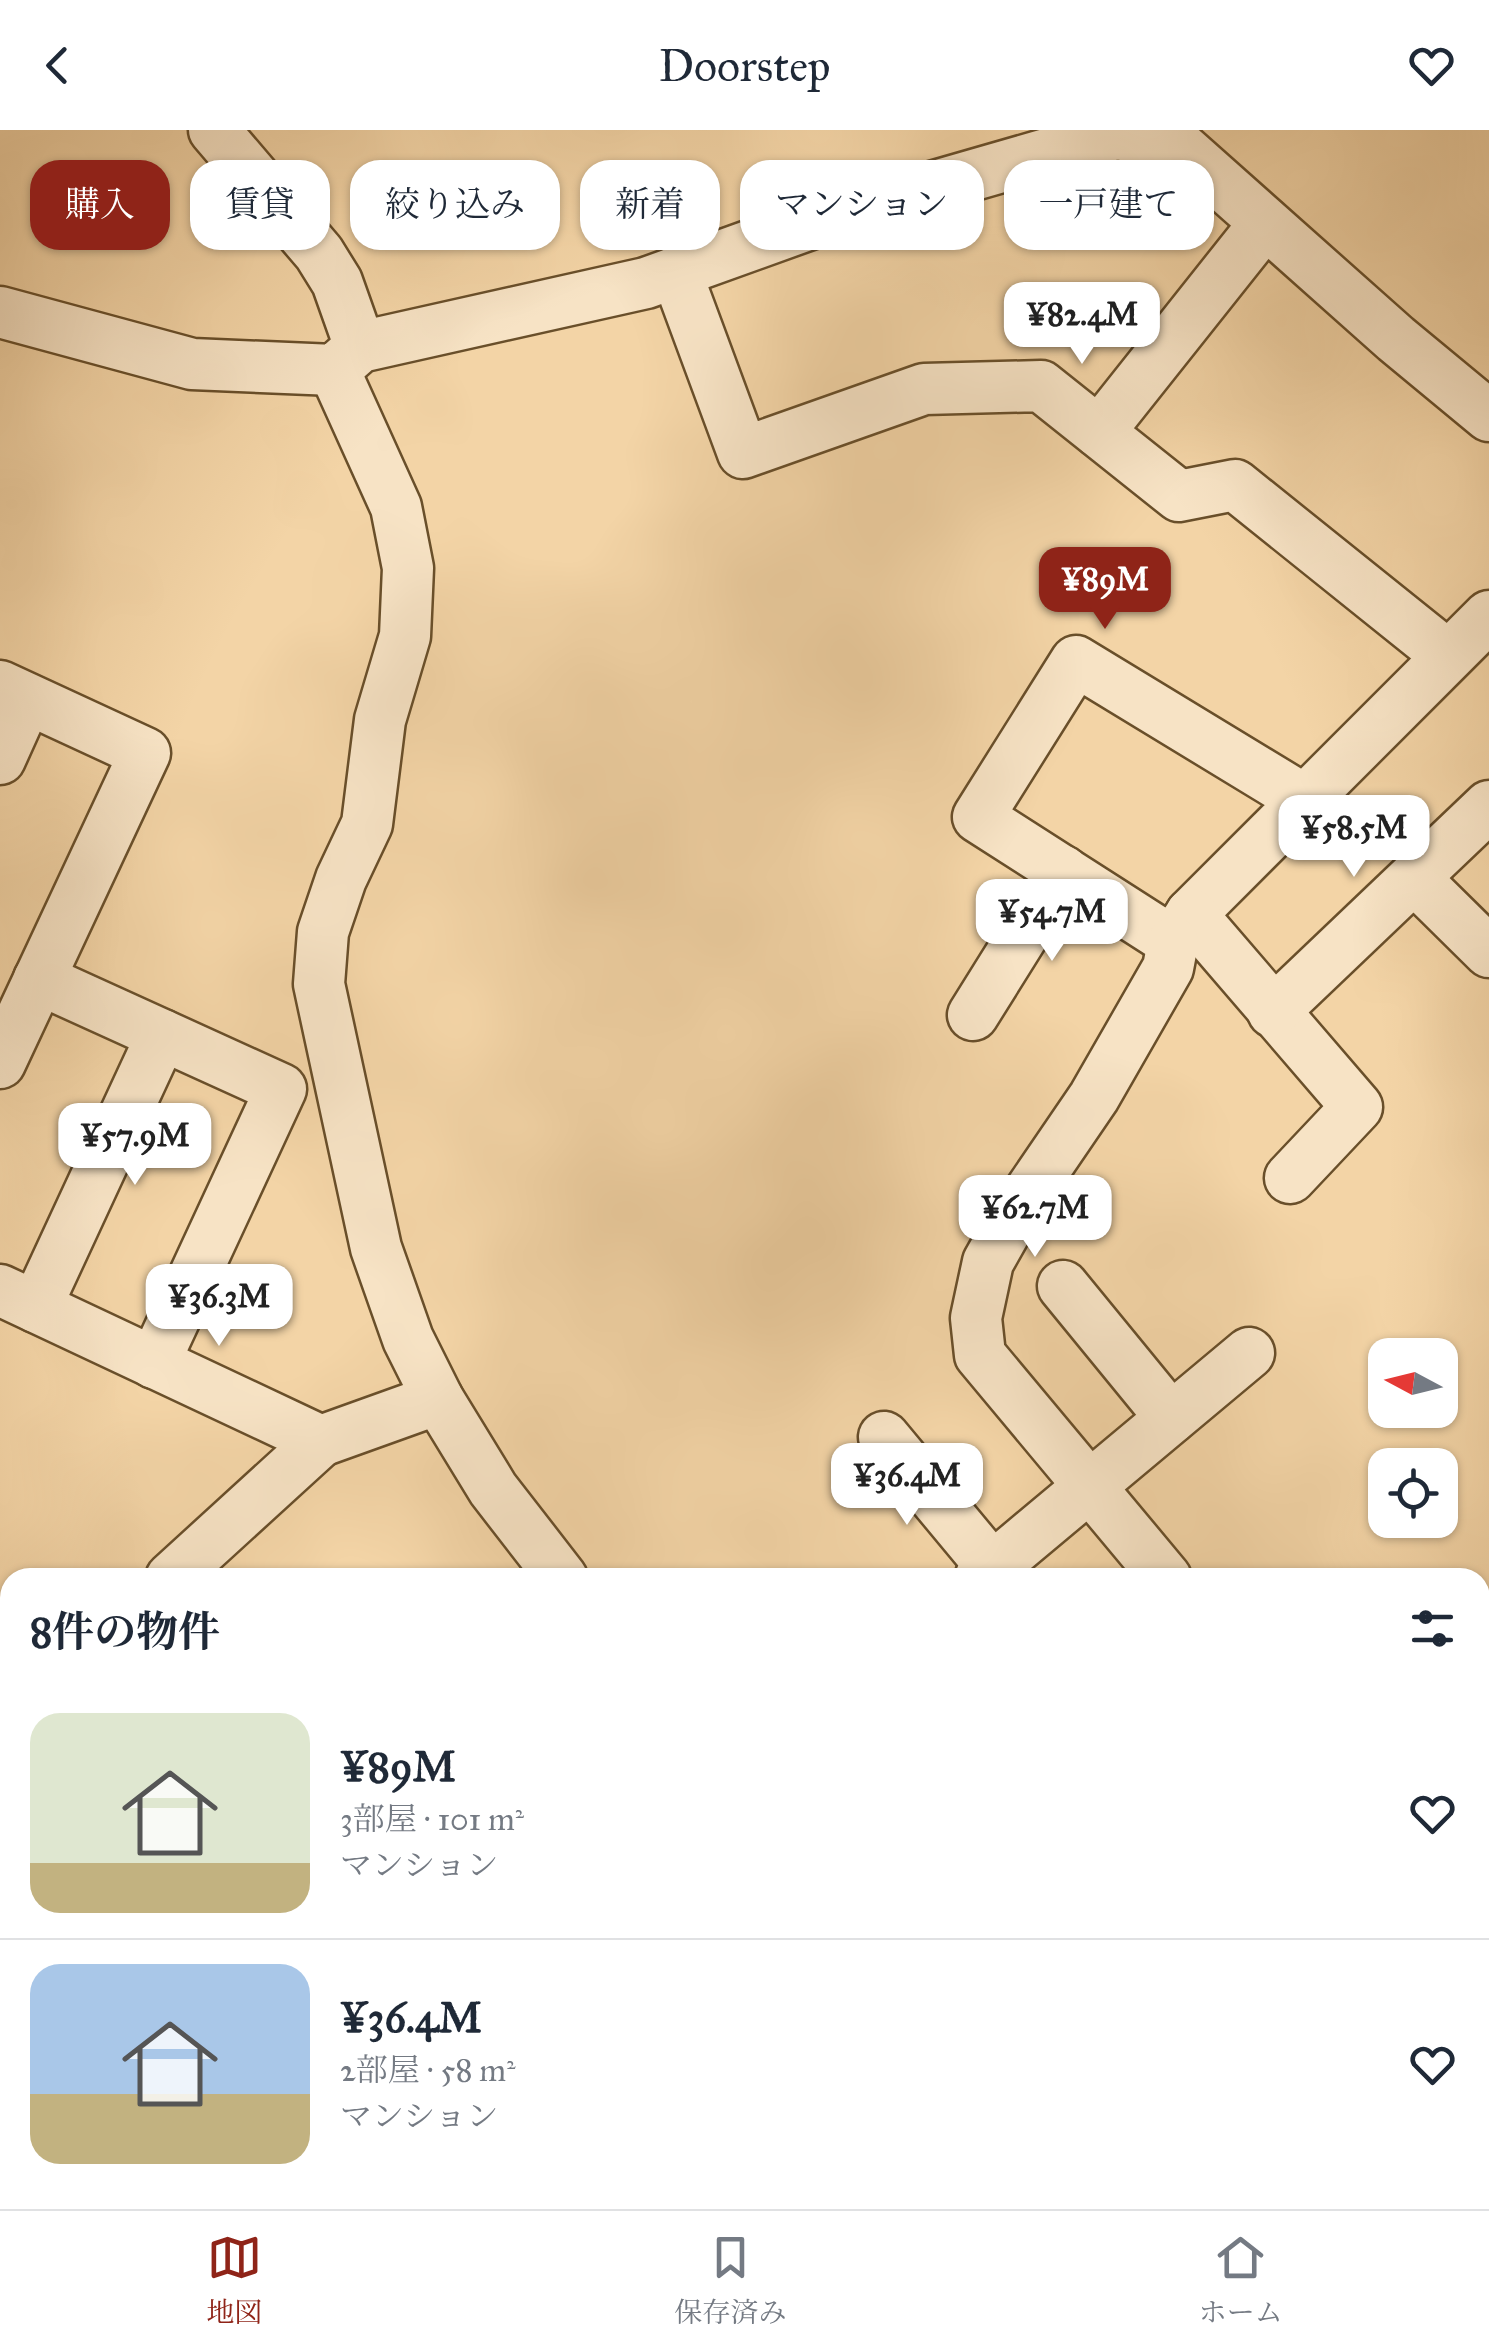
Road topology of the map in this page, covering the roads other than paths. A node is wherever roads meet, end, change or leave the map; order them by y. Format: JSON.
{"nodes":[{"id":1,"x":214,"y":130,"type":"edge"},
{"id":2,"x":1153,"y":134,"type":"edge"},
{"id":3,"x":1266,"y":222,"type":"junction"},
{"id":4,"x":676,"y":272,"type":"junction"},
{"id":5,"x":0,"y":312,"type":"edge"},
{"id":6,"x":347,"y":358,"type":"junction"},
{"id":7,"x":1489,"y":416,"type":"edge"},
{"id":8,"x":1099,"y":432,"type":"junction"},
{"id":9,"x":1489,"y":616,"type":"edge"},
{"id":10,"x":1448,"y":656,"type":"junction"},
{"id":11,"x":14,"y":692,"type":"edge"},
{"id":12,"x":0,"y":758,"type":"edge"},
{"id":13,"x":1303,"y":800,"type":"junction"},
{"id":14,"x":1489,"y":806,"type":"edge"},
{"id":15,"x":1062,"y":871,"type":"junction"},
{"id":16,"x":1414,"y":878,"type":"junction"},
{"id":17,"x":1182,"y":928,"type":"junction"},
{"id":18,"x":1489,"y":952,"type":"edge"},
{"id":19,"x":39,"y":979,"type":"junction"},
{"id":20,"x":1273,"y":1012,"type":"junction"},
{"id":21,"x":973,"y":1015,"type":"dead end"},
{"id":22,"x":162,"y":1035,"type":"junction"},
{"id":23,"x":0,"y":1063,"type":"edge"},
{"id":24,"x":342,"y":1082,"type":"junction"},
{"id":25,"x":281,"y":1089,"type":"junction"},
{"id":26,"x":1290,"y":1178,"type":"dead end"},
{"id":27,"x":1063,"y":1286,"type":"dead end"},
{"id":28,"x":18,"y":1299,"type":"edge"},
{"id":29,"x":1249,"y":1353,"type":"dead end"},
{"id":30,"x":154,"y":1363,"type":"junction"},
{"id":31,"x":438,"y":1400,"type":"junction"},
{"id":32,"x":1171,"y":1418,"type":"junction"},
{"id":33,"x":884,"y":1437,"type":"dead end"},
{"id":34,"x":321,"y":1441,"type":"junction"},
{"id":35,"x":1090,"y":1486,"type":"junction"},
{"id":36,"x":182,"y":1568,"type":"edge"},
{"id":37,"x":554,"y":1568,"type":"edge"},
{"id":38,"x":983,"y":1568,"type":"edge"},
{"id":39,"x":991,"y":1568,"type":"edge"},
{"id":40,"x":1158,"y":1568,"type":"edge"}],
"edges":[{"from":1,"to":6,"type":"street"},
{"from":2,"to":3,"type":"street"},
{"from":2,"to":4,"type":"street"},
{"from":3,"to":7,"type":"street"},
{"from":3,"to":8,"type":"street"},
{"from":4,"to":6,"type":"street"},
{"from":4,"to":8,"type":"street"},
{"from":5,"to":6,"type":"street"},
{"from":6,"to":24,"type":"street"},
{"from":8,"to":10,"type":"street"},
{"from":9,"to":10,"type":"street"},
{"from":10,"to":13,"type":"street"},
{"from":11,"to":12,"type":"street"},
{"from":11,"to":19,"type":"street"},
{"from":13,"to":15,"type":"street"},
{"from":13,"to":17,"type":"street"},
{"from":14,"to":16,"type":"street"},
{"from":15,"to":17,"type":"street"},
{"from":15,"to":21,"type":"street"},
{"from":16,"to":18,"type":"street"},
{"from":16,"to":20,"type":"street"},
{"from":17,"to":20,"type":"street"},
{"from":17,"to":35,"type":"street"},
{"from":19,"to":22,"type":"street"},
{"from":19,"to":23,"type":"street"},
{"from":20,"to":26,"type":"street"},
{"from":22,"to":25,"type":"street"},
{"from":22,"to":28,"type":"street"},
{"from":24,"to":25,"type":"street"},
{"from":24,"to":31,"type":"street"},
{"from":25,"to":30,"type":"street"},
{"from":27,"to":32,"type":"street"},
{"from":28,"to":30,"type":"street"},
{"from":29,"to":32,"type":"street"},
{"from":30,"to":34,"type":"street"},
{"from":31,"to":34,"type":"street"},
{"from":31,"to":37,"type":"street"},
{"from":32,"to":35,"type":"street"},
{"from":33,"to":38,"type":"street"},
{"from":34,"to":36,"type":"street"},
{"from":35,"to":39,"type":"street"},
{"from":35,"to":40,"type":"street"}]}
